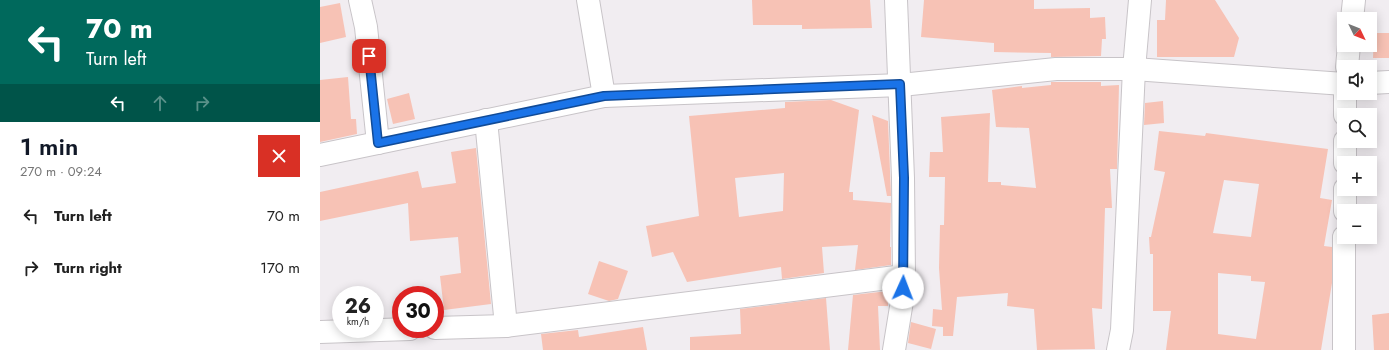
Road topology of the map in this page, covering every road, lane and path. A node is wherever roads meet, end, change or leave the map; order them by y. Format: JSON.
{"nodes":[{"id":1,"x":360,"y":0,"type":"edge"},
{"id":2,"x":588,"y":0,"type":"edge"},
{"id":3,"x":896,"y":0,"type":"edge"},
{"id":4,"x":1140,"y":0,"type":"edge"},
{"id":5,"x":1354,"y":0,"type":"edge"},
{"id":6,"x":1353,"y":12,"type":"edge"},
{"id":7,"x":1134,"y":69,"type":"junction"},
{"id":8,"x":1389,"y":82,"type":"edge"},
{"id":9,"x":1377,"y":83,"type":"edge"},
{"id":10,"x":900,"y":84,"type":"junction"},
{"id":11,"x":1337,"y":84,"type":"edge"},
{"id":12,"x":604,"y":96,"type":"junction"},
{"id":13,"x":486,"y":120,"type":"junction"},
{"id":14,"x":378,"y":143,"type":"junction"},
{"id":15,"x":320,"y":155,"type":"edge"},
{"id":16,"x":1344,"y":244,"type":"edge"},
{"id":17,"x":904,"y":276,"type":"junction"},
{"id":18,"x":506,"y":326,"type":"junction"},
{"id":19,"x":444,"y":328,"type":"edge"},
{"id":20,"x":392,"y":330,"type":"edge"},
{"id":21,"x":320,"y":332,"type":"edge"},
{"id":22,"x":894,"y":350,"type":"edge"},
{"id":23,"x":1118,"y":350,"type":"edge"},
{"id":24,"x":1344,"y":350,"type":"edge"}],
"edges":[{"from":1,"to":14,"type":"street"},
{"from":2,"to":12,"type":"street"},
{"from":3,"to":10,"type":"street"},
{"from":4,"to":7,"type":"street"},
{"from":5,"to":6,"type":"street"},
{"from":7,"to":10,"type":"street"},
{"from":7,"to":11,"type":"street"},
{"from":7,"to":23,"type":"street"},
{"from":8,"to":9,"type":"street"},
{"from":10,"to":12,"type":"street"},
{"from":10,"to":17,"type":"street"},
{"from":12,"to":13,"type":"street"},
{"from":13,"to":14,"type":"street"},
{"from":13,"to":18,"type":"street"},
{"from":14,"to":15,"type":"street"},
{"from":16,"to":24,"type":"street"},
{"from":17,"to":18,"type":"street"},
{"from":17,"to":22,"type":"street"},
{"from":18,"to":19,"type":"street"},
{"from":20,"to":21,"type":"street"}]}
